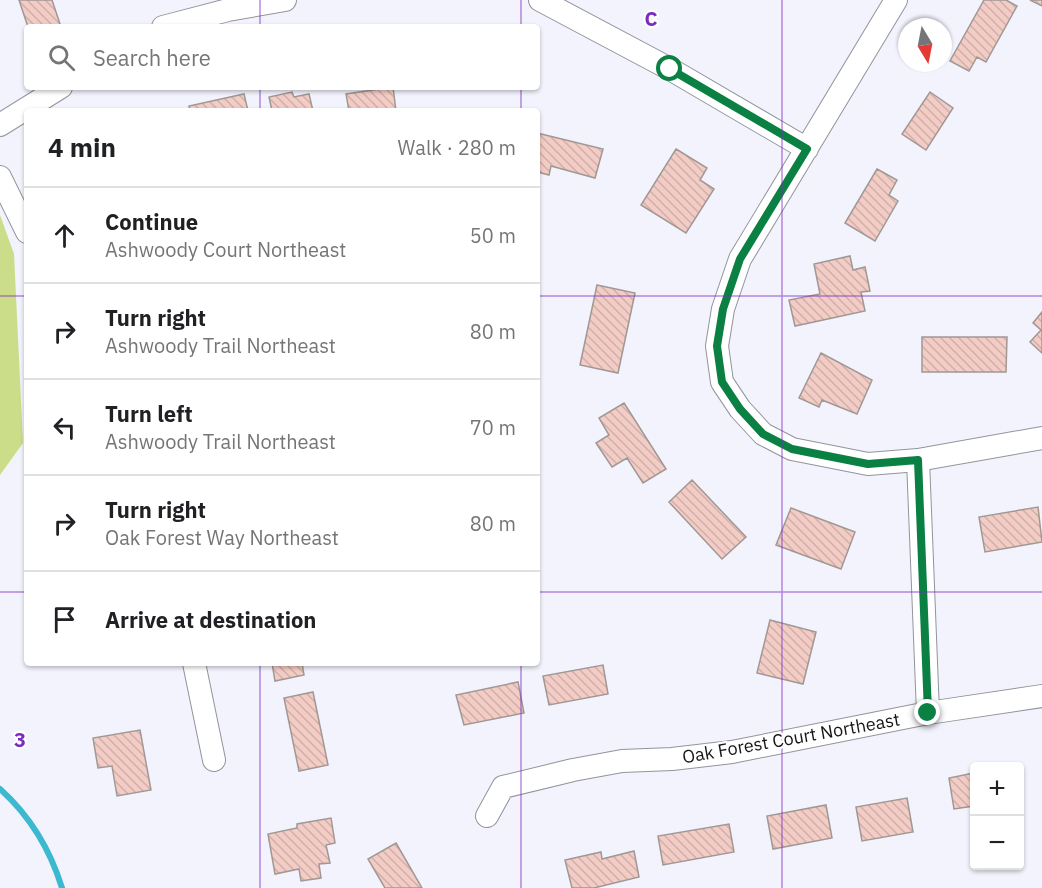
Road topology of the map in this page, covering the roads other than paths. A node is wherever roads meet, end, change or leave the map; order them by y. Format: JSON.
{"nodes":[{"id":1,"x":285,"y":0,"type":"edge"},
{"id":2,"x":540,"y":0,"type":"edge"},
{"id":3,"x":896,"y":0,"type":"edge"},
{"id":4,"x":174,"y":24,"type":"edge"},
{"id":5,"x":56,"y":90,"type":"edge"},
{"id":6,"x":27,"y":108,"type":"edge"},
{"id":7,"x":24,"y":110,"type":"edge"},
{"id":8,"x":0,"y":125,"type":"edge"},
{"id":9,"x":807,"y":149,"type":"junction"},
{"id":10,"x":0,"y":177,"type":"edge"},
{"id":11,"x":24,"y":226,"type":"edge"},
{"id":12,"x":1042,"y":438,"type":"edge"},
{"id":13,"x":918,"y":460,"type":"junction"},
{"id":14,"x":195,"y":666,"type":"edge"},
{"id":15,"x":1042,"y":696,"type":"edge"},
{"id":16,"x":928,"y":713,"type":"junction"},
{"id":17,"x":214,"y":760,"type":"dead end"},
{"id":18,"x":487,"y":816,"type":"dead end"}],
"edges":[{"from":1,"to":4,"type":"street"},
{"from":2,"to":9,"type":"street"},
{"from":3,"to":9,"type":"street"},
{"from":5,"to":6,"type":"street"},
{"from":7,"to":8,"type":"street"},
{"from":9,"to":13,"type":"street"},
{"from":10,"to":11,"type":"street"},
{"from":12,"to":13,"type":"street"},
{"from":13,"to":16,"type":"street"},
{"from":14,"to":17,"type":"street"},
{"from":15,"to":16,"type":"street","name":"Oak Forest Court Northeast"},
{"from":16,"to":18,"type":"street","name":"Oak Forest Court Northeast"}]}
